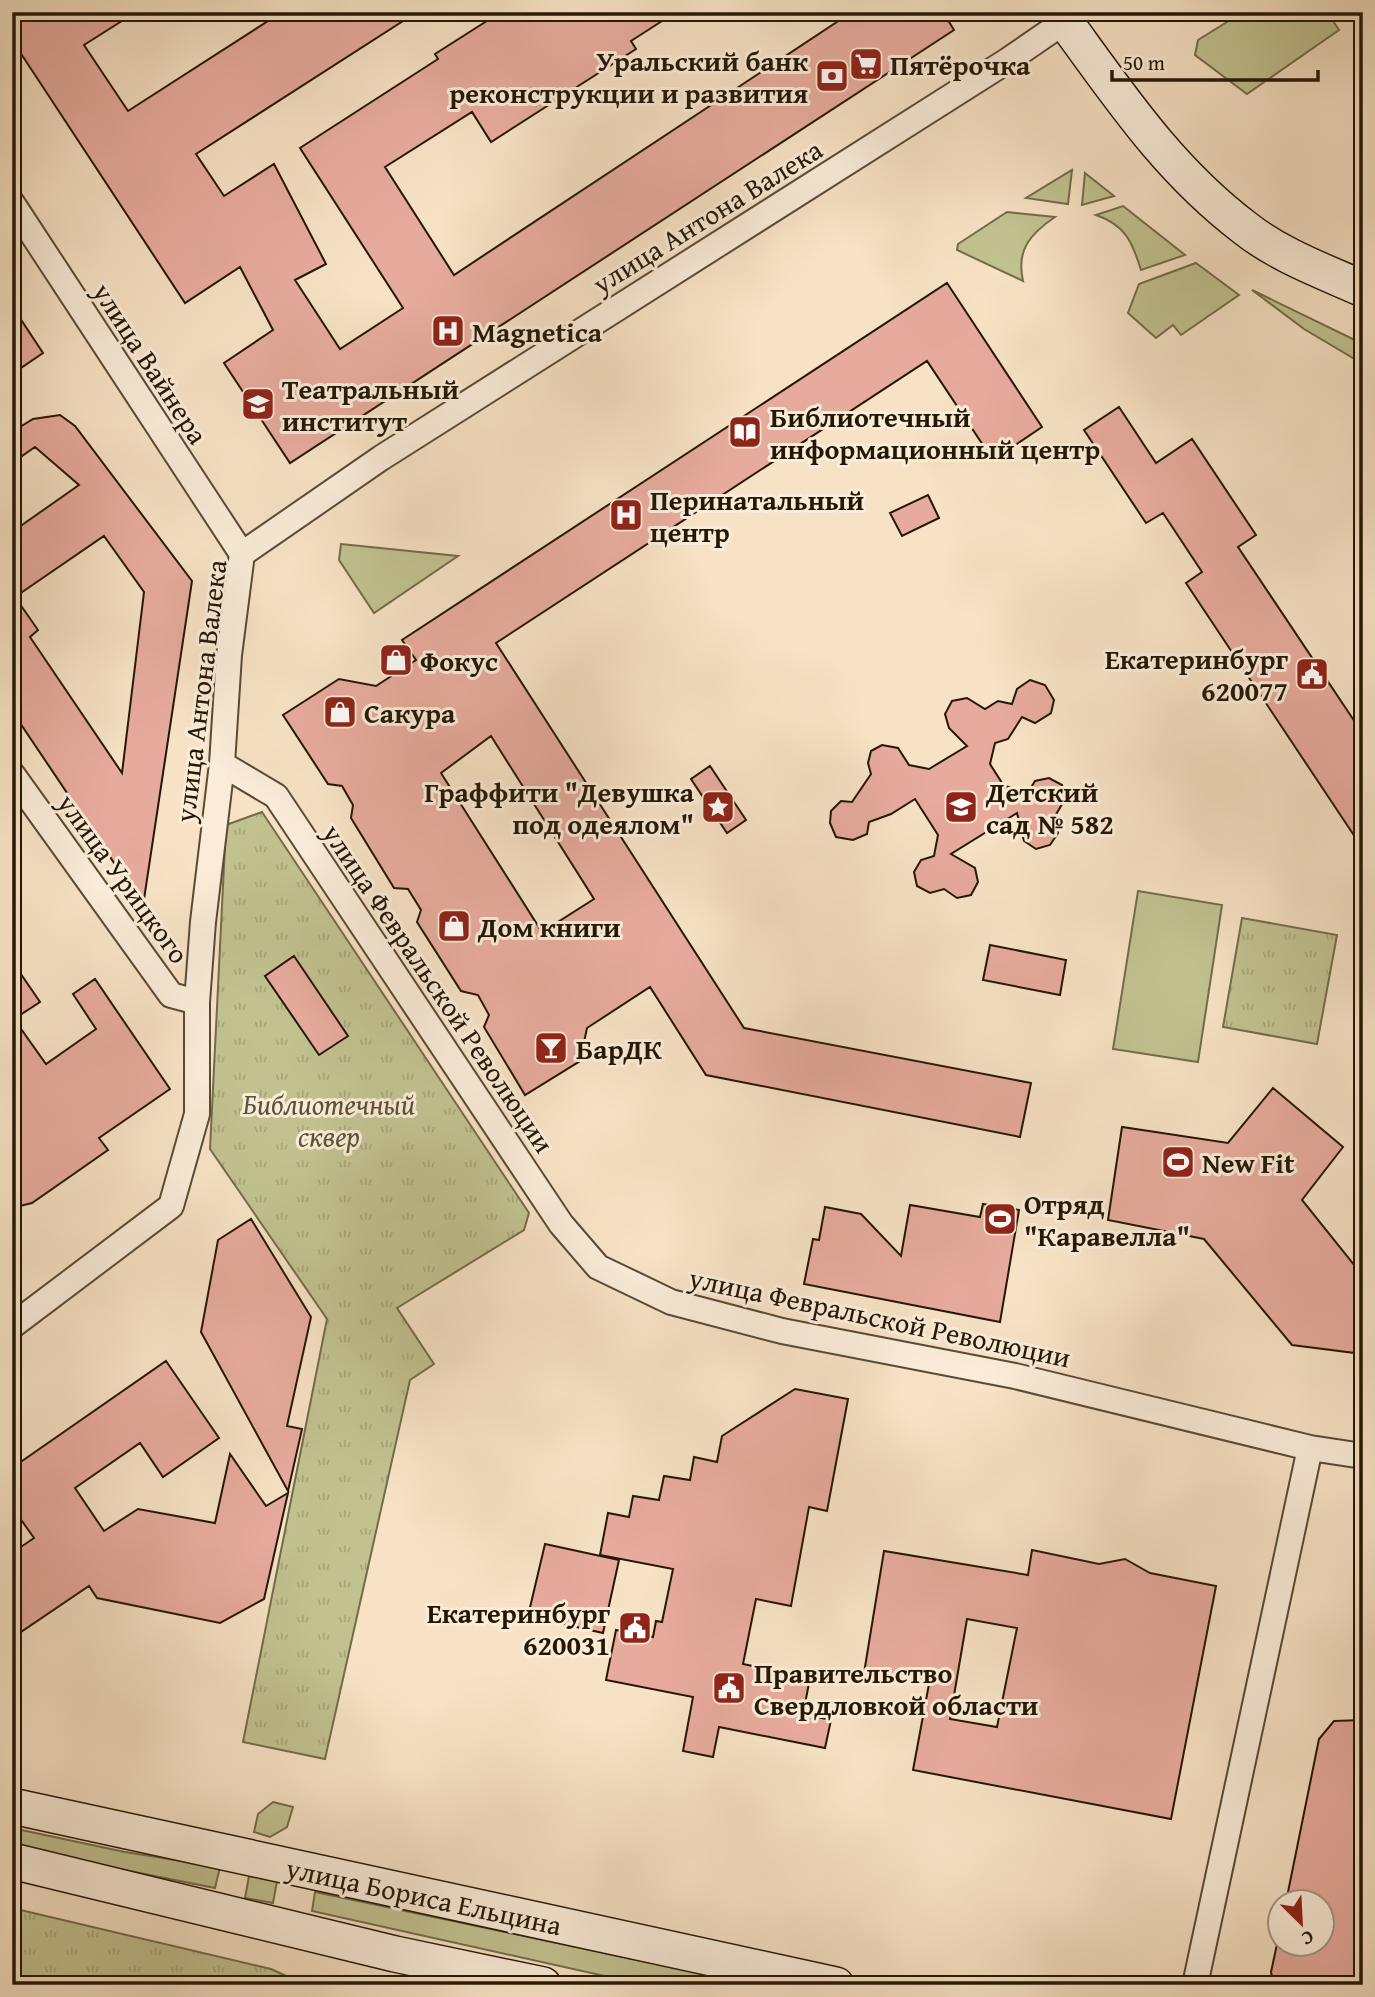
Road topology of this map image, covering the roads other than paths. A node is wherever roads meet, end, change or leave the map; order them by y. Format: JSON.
{"nodes":[{"id":1,"x":1067,"y":15,"type":"edge"},
{"id":2,"x":12,"y":203,"type":"edge"},
{"id":3,"x":1363,"y":289,"type":"edge"},
{"id":4,"x":242,"y":554,"type":"junction"},
{"id":5,"x":222,"y":764,"type":"junction"},
{"id":6,"x":12,"y":774,"type":"edge"},
{"id":7,"x":197,"y":1002,"type":"junction"},
{"id":8,"x":14,"y":1319,"type":"edge"},
{"id":9,"x":1310,"y":1448,"type":"junction"},
{"id":10,"x":1363,"y":1456,"type":"edge"},
{"id":11,"x":12,"y":1806,"type":"edge"},
{"id":12,"x":12,"y":1861,"type":"edge"},
{"id":13,"x":543,"y":1985,"type":"edge"},
{"id":14,"x":836,"y":1985,"type":"edge"},
{"id":15,"x":1195,"y":1985,"type":"edge"}],
"edges":[{"from":1,"to":3,"type":"street"},
{"from":1,"to":4,"type":"street","name":"улица Антона Валека"},
{"from":2,"to":4,"type":"street","name":"улица Вайнера"},
{"from":4,"to":5,"type":"street","name":"улица Антона Валека"},
{"from":5,"to":7,"type":"street","name":"улица Антона Валека"},
{"from":5,"to":9,"type":"street","name":"улица Февральской Революции"},
{"from":6,"to":7,"type":"street","name":"улица Урицкого"},
{"from":7,"to":8,"type":"street","name":"улица Антона Валека"},
{"from":9,"to":10,"type":"street","name":"улица Февральской Революции"},
{"from":9,"to":15,"type":"street"},
{"from":11,"to":14,"type":"street","name":"улица Бориса Ельцина"},
{"from":12,"to":13,"type":"street"}]}
